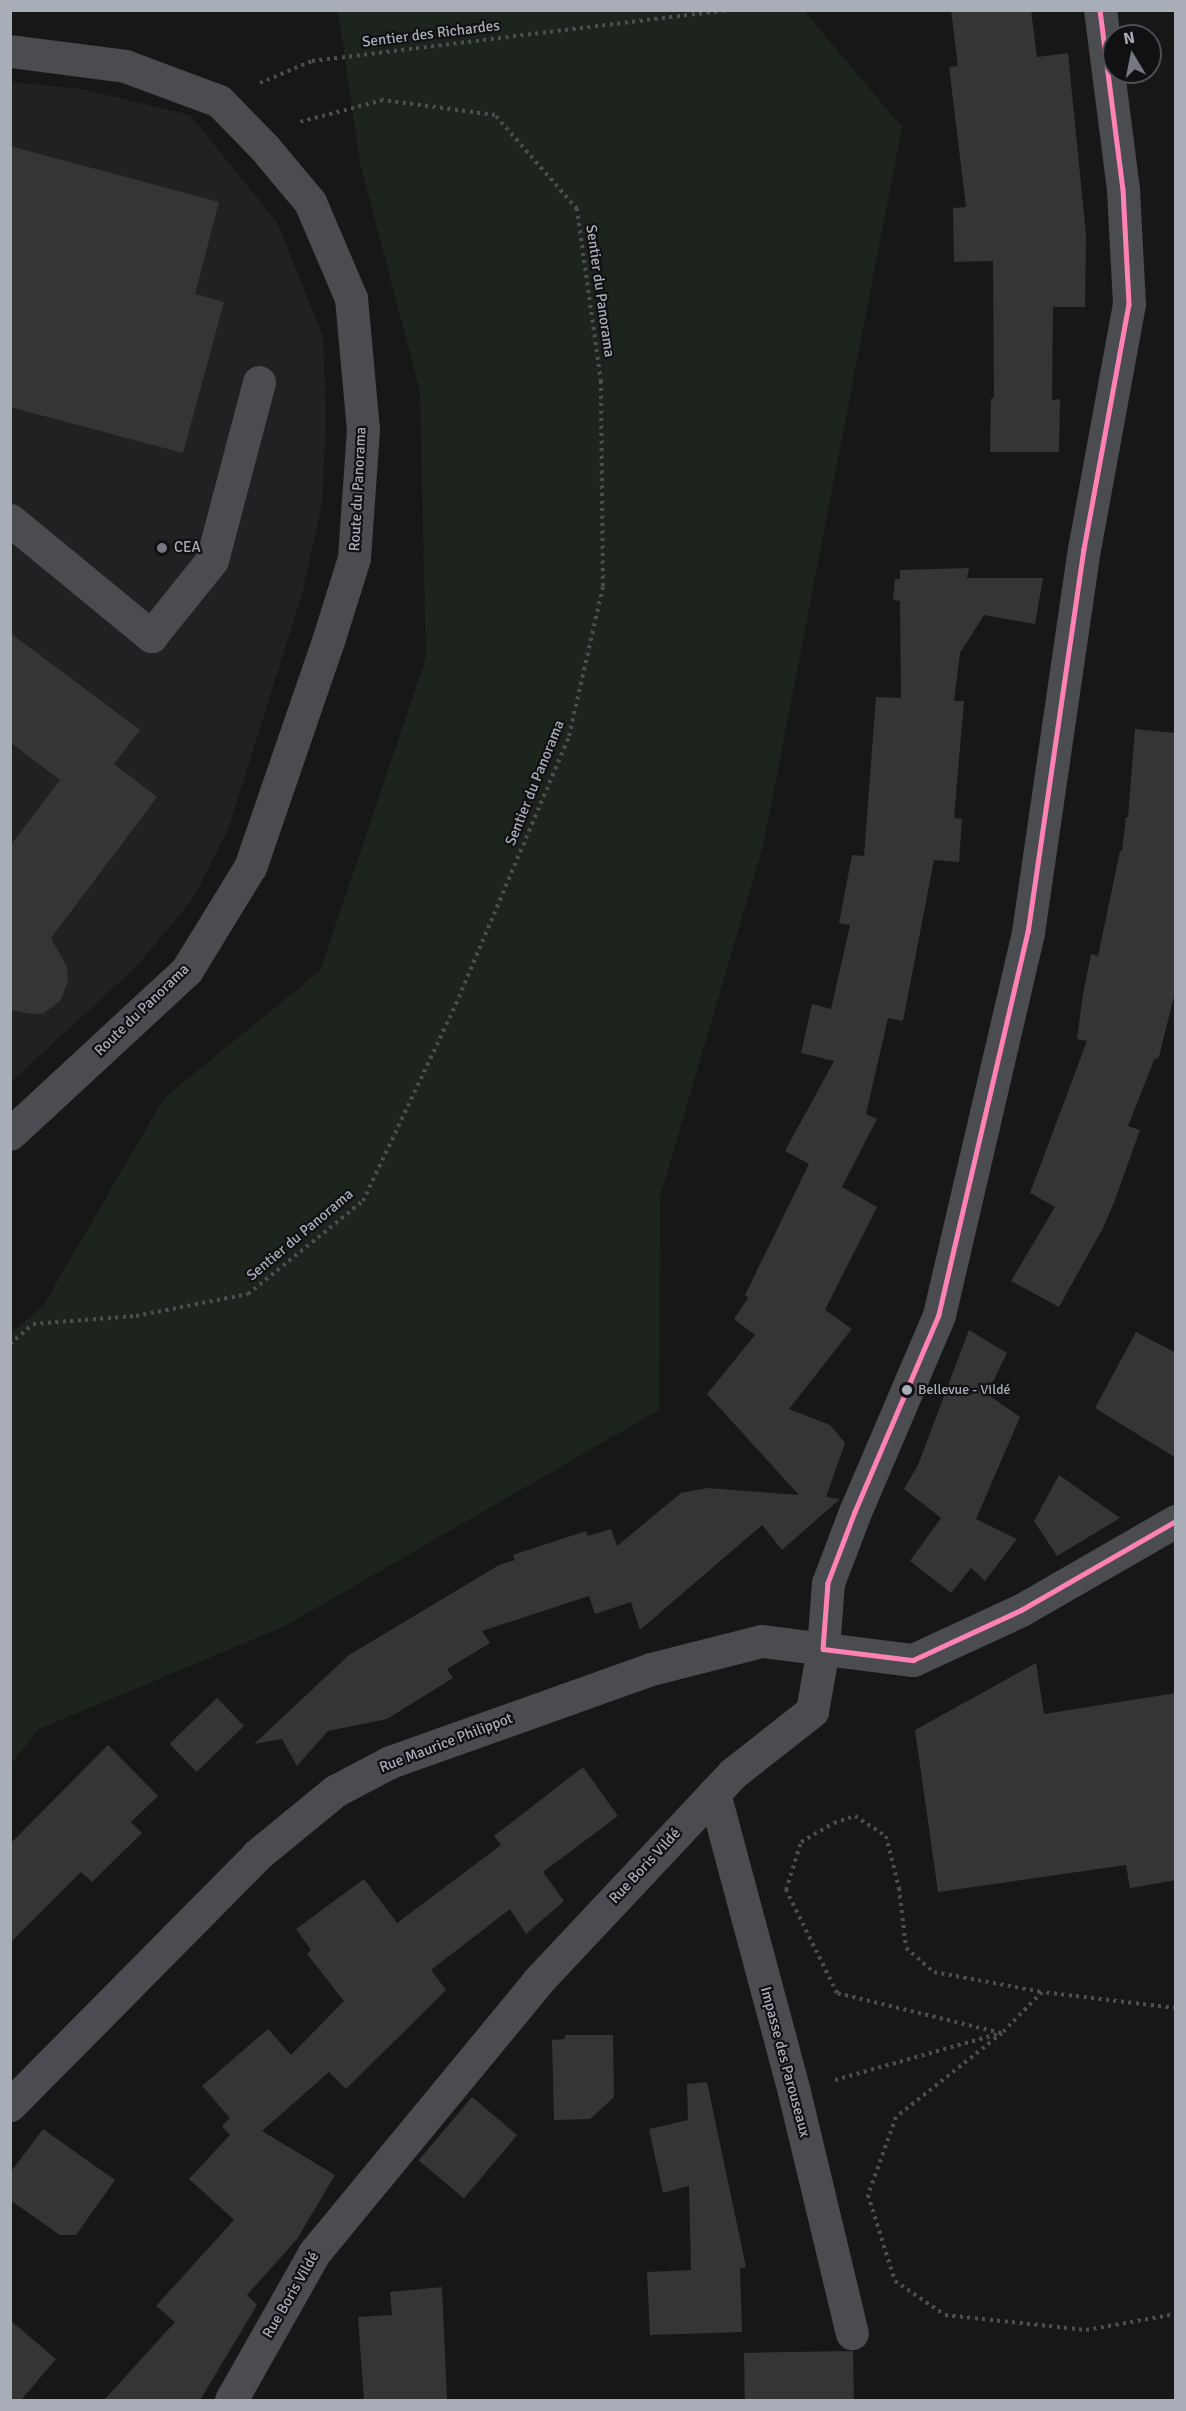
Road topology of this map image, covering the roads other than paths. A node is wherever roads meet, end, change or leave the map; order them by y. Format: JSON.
{"nodes":[{"id":1,"x":1100,"y":10,"type":"edge"},
{"id":2,"x":10,"y":51,"type":"edge"},
{"id":3,"x":259,"y":382,"type":"dead end"},
{"id":4,"x":10,"y":520,"type":"edge"},
{"id":5,"x":10,"y":1134,"type":"edge"},
{"id":6,"x":1176,"y":1521,"type":"edge"},
{"id":7,"x":823,"y":1649,"type":"junction"},
{"id":8,"x":714,"y":1793,"type":"junction"},
{"id":9,"x":10,"y":2105,"type":"edge"},
{"id":10,"x":852,"y":2333,"type":"dead end"},
{"id":11,"x":231,"y":2400,"type":"edge"}],
"edges":[{"from":1,"to":7,"type":"street","name":"Rue Boris Vildé"},
{"from":2,"to":5,"type":"street","name":"Route du Panorama"},
{"from":3,"to":4,"type":"street"},
{"from":6,"to":7,"type":"street"},
{"from":7,"to":8,"type":"street","name":"Rue Boris Vildé"},
{"from":7,"to":9,"type":"street","name":"Rue Maurice Philippot"},
{"from":8,"to":10,"type":"street","name":"Impasse des Parouseaux"},
{"from":8,"to":11,"type":"street","name":"Rue Boris Vildé"}]}
